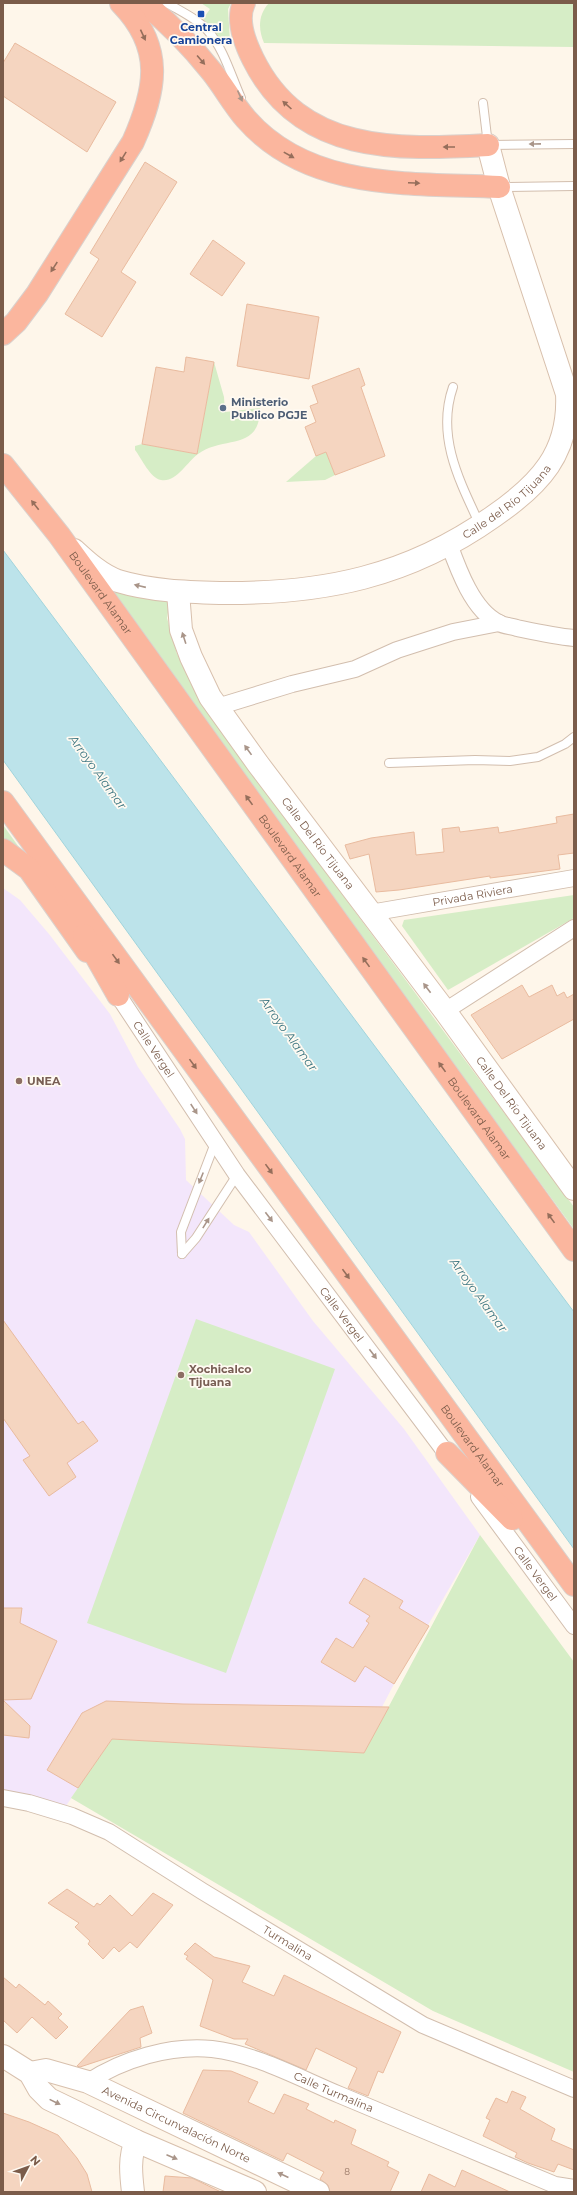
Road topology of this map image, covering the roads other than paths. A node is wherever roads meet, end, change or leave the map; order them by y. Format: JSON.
{"nodes":[{"id":1,"x":121,"y":3,"type":"edge"},
{"id":2,"x":144,"y":3,"type":"edge"},
{"id":3,"x":167,"y":3,"type":"edge"},
{"id":4,"x":244,"y":3,"type":"edge"},
{"id":5,"x":483,"y":103,"type":"dead end"},
{"id":6,"x":255,"y":128,"type":"junction"},
{"id":7,"x":574,"y":144,"type":"edge"},
{"id":8,"x":488,"y":145,"type":"junction"},
{"id":9,"x":574,"y":186,"type":"edge"},
{"id":10,"x":499,"y":187,"type":"junction"},
{"id":11,"x":3,"y":334,"type":"edge"},
{"id":12,"x":453,"y":387,"type":"dead end"},
{"id":13,"x":3,"y":465,"type":"edge"},
{"id":14,"x":480,"y":526,"type":"junction"},
{"id":15,"x":59,"y":535,"type":"junction"},
{"id":16,"x":449,"y":544,"type":"junction"},
{"id":17,"x":178,"y":592,"type":"junction"},
{"id":18,"x":499,"y":623,"type":"junction"},
{"id":19,"x":574,"y":638,"type":"edge"},
{"id":20,"x":217,"y":707,"type":"junction"},
{"id":21,"x":574,"y":738,"type":"edge"},
{"id":22,"x":389,"y":763,"type":"dead end"},
{"id":23,"x":3,"y":802,"type":"edge"},
{"id":24,"x":24,"y":832,"type":"junction"},
{"id":25,"x":3,"y":850,"type":"edge"},
{"id":26,"x":574,"y":878,"type":"edge"},
{"id":27,"x":370,"y":913,"type":"junction"},
{"id":28,"x":574,"y":928,"type":"edge"},
{"id":29,"x":118,"y":995,"type":"junction"},
{"id":30,"x":445,"y":1011,"type":"junction"},
{"id":31,"x":216,"y":1142,"type":"junction"},
{"id":32,"x":237,"y":1175,"type":"junction"},
{"id":33,"x":570,"y":1177,"type":"edge"},
{"id":34,"x":574,"y":1250,"type":"edge"},
{"id":35,"x":446,"y":1453,"type":"junction"},
{"id":36,"x":574,"y":1587,"type":"edge"},
{"id":37,"x":574,"y":1626,"type":"edge"},
{"id":38,"x":3,"y":1798,"type":"edge"},
{"id":39,"x":3,"y":2056,"type":"edge"},
{"id":40,"x":30,"y":2073,"type":"junction"},
{"id":41,"x":88,"y":2082,"type":"junction"},
{"id":42,"x":574,"y":2089,"type":"edge"},
{"id":43,"x":136,"y":2141,"type":"junction"},
{"id":44,"x":574,"y":2188,"type":"edge"},
{"id":45,"x":134,"y":2192,"type":"edge"},
{"id":46,"x":255,"y":2192,"type":"edge"},
{"id":47,"x":318,"y":2192,"type":"edge"}],
"edges":[{"from":1,"to":11,"type":"highway","one_way":true},
{"from":2,"to":6,"type":"highway","one_way":true},
{"from":3,"to":6,"type":"lane","one_way":true},
{"from":8,"to":4,"type":"highway","one_way":true},
{"from":5,"to":8,"type":"lane"},
{"from":6,"to":10,"type":"highway","one_way":true},
{"from":7,"to":8,"type":"lane","one_way":true},
{"from":8,"to":10,"type":"street"},
{"from":9,"to":10,"type":"lane"},
{"from":10,"to":14,"type":"street","name":"Calle del Río Tijuana"},
{"from":12,"to":14,"type":"lane"},
{"from":15,"to":13,"type":"highway","name":"Boulevard Alamar","one_way":true},
{"from":14,"to":16,"type":"street","name":"Calle del Río Tijuana"},
{"from":17,"to":15,"type":"street","one_way":true},
{"from":34,"to":15,"type":"highway","name":"Boulevard Alamar","one_way":true},
{"from":16,"to":17,"type":"street","name":"Calle del Río Tijuana"},
{"from":16,"to":18,"type":"street"},
{"from":20,"to":17,"type":"street","name":"Calle Del Río Tijuana","one_way":true},
{"from":18,"to":19,"type":"street"},
{"from":18,"to":20,"type":"street"},
{"from":27,"to":20,"type":"street","name":"Calle Del Río Tijuana","one_way":true},
{"from":21,"to":22,"type":"lane"},
{"from":23,"to":24,"type":"highway","name":"Boulevard Alamar"},
{"from":24,"to":29,"type":"highway"},
{"from":24,"to":36,"type":"highway","name":"Boulevard Alamar","one_way":true},
{"from":25,"to":29,"type":"highway"},
{"from":26,"to":27,"type":"street","name":"Privada Riviera"},
{"from":30,"to":27,"type":"street","name":"Calle Del Río Tijuana","one_way":true},
{"from":28,"to":30,"type":"street"},
{"from":29,"to":31,"type":"street","name":"Calle Vergel","one_way":true},
{"from":30,"to":33,"type":"street","name":"Calle Del Río Tijuana"},
{"from":31,"to":32,"type":"street","name":"Calle Vergel"},
{"from":31,"to":32,"type":"lane","one_way":true},
{"from":32,"to":35,"type":"street","name":"Calle Vergel","one_way":true},
{"from":35,"to":36,"type":"highway"},
{"from":35,"to":37,"type":"street","name":"Calle Vergel"},
{"from":38,"to":42,"type":"street","name":"Turmalina"},
{"from":39,"to":40,"type":"street"},
{"from":40,"to":41,"type":"street","name":"Avenida Circunvalación Norte"},
{"from":40,"to":43,"type":"street","one_way":true},
{"from":41,"to":44,"type":"street","name":"Calle Turmalina"},
{"from":47,"to":41,"type":"street","name":"Avenida Circunvalación Norte","one_way":true},
{"from":43,"to":45,"type":"street"},
{"from":43,"to":46,"type":"street","one_way":true}]}
